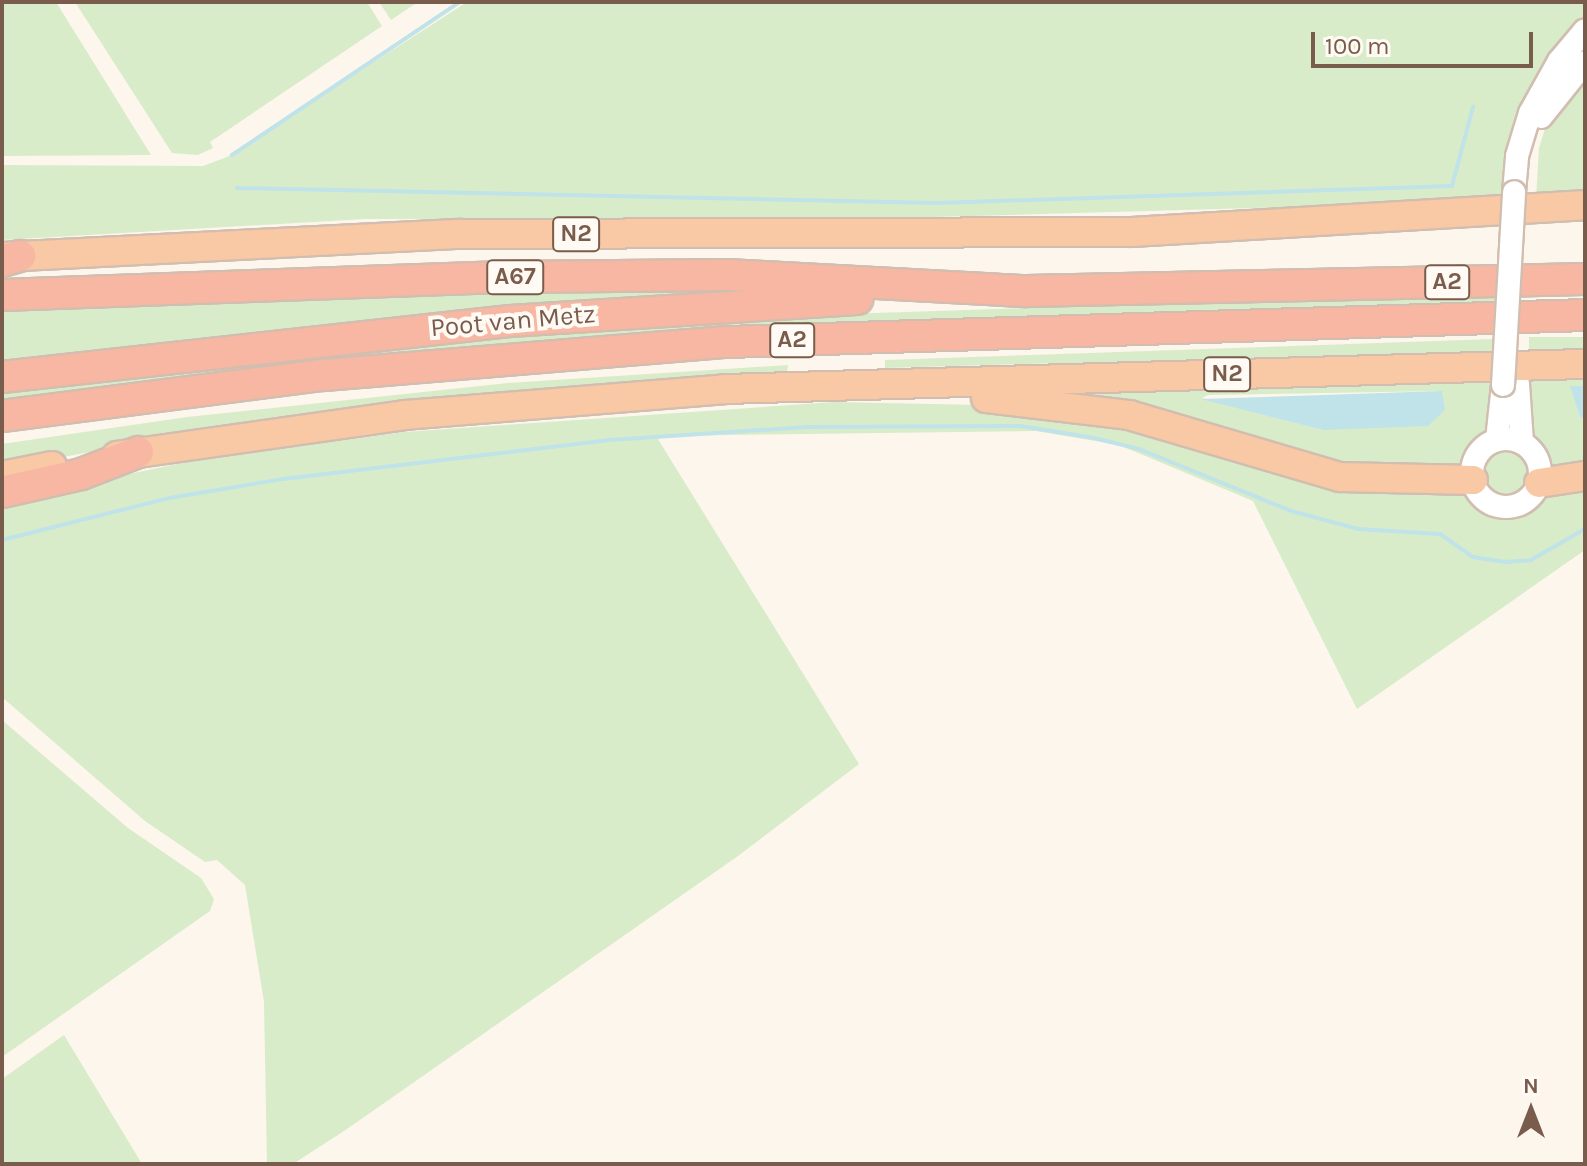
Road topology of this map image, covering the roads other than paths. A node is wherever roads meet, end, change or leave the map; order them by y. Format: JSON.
{"nodes":[{"id":1,"x":1585,"y":30,"type":"edge"},
{"id":2,"x":1585,"y":62,"type":"edge"},
{"id":3,"x":1520,"y":192,"type":"junction"},
{"id":4,"x":1585,"y":205,"type":"edge"},
{"id":5,"x":1585,"y":217,"type":"edge"},
{"id":6,"x":1380,"y":219,"type":"junction"},
{"id":7,"x":8,"y":258,"type":"edge"},
{"id":8,"x":1585,"y":279,"type":"edge"},
{"id":9,"x":1027,"y":291,"type":"junction"},
{"id":10,"x":2,"y":295,"type":"edge"},
{"id":11,"x":1585,"y":315,"type":"edge"},
{"id":12,"x":1585,"y":364,"type":"edge"},
{"id":13,"x":2,"y":377,"type":"edge"},
{"id":14,"x":870,"y":384,"type":"junction"},
{"id":15,"x":1511,"y":384,"type":"junction"},
{"id":16,"x":2,"y":416,"type":"edge"},
{"id":17,"x":1497,"y":440,"type":"junction"},
{"id":18,"x":1522,"y":443,"type":"junction"},
{"id":19,"x":138,"y":452,"type":"junction"},
{"id":20,"x":2,"y":476,"type":"edge"},
{"id":21,"x":1585,"y":476,"type":"edge"},
{"id":22,"x":1473,"y":480,"type":"junction"},
{"id":23,"x":1539,"y":483,"type":"junction"},
{"id":24,"x":2,"y":492,"type":"edge"}],
"edges":[{"from":1,"to":3,"type":"street"},
{"from":2,"to":3,"type":"street"},
{"from":3,"to":15,"type":"street","bridge":true},
{"from":4,"to":6,"type":"highway","number":"N2"},
{"from":5,"to":6,"type":"highway","number":"N2"},
{"from":6,"to":7,"type":"highway","number":"N2"},
{"from":8,"to":9,"type":"highway","number":"A2"},
{"from":9,"to":10,"type":"highway","number":"A67"},
{"from":9,"to":13,"type":"highway","name":"Poot van Metz","number":"A2"},
{"from":11,"to":16,"type":"highway","number":"A2"},
{"from":12,"to":14,"type":"highway","number":"N2"},
{"from":14,"to":19,"type":"highway","number":"N2"},
{"from":14,"to":22,"type":"highway","number":"N2"},
{"from":15,"to":17,"type":"street"},
{"from":15,"to":18,"type":"street"},
{"from":17,"to":18,"type":"street"},
{"from":17,"to":22,"type":"street"},
{"from":18,"to":23,"type":"street"},
{"from":19,"to":20,"type":"highway","number":"N2"},
{"from":19,"to":24,"type":"highway"},
{"from":21,"to":23,"type":"highway"},
{"from":22,"to":23,"type":"street"}]}
